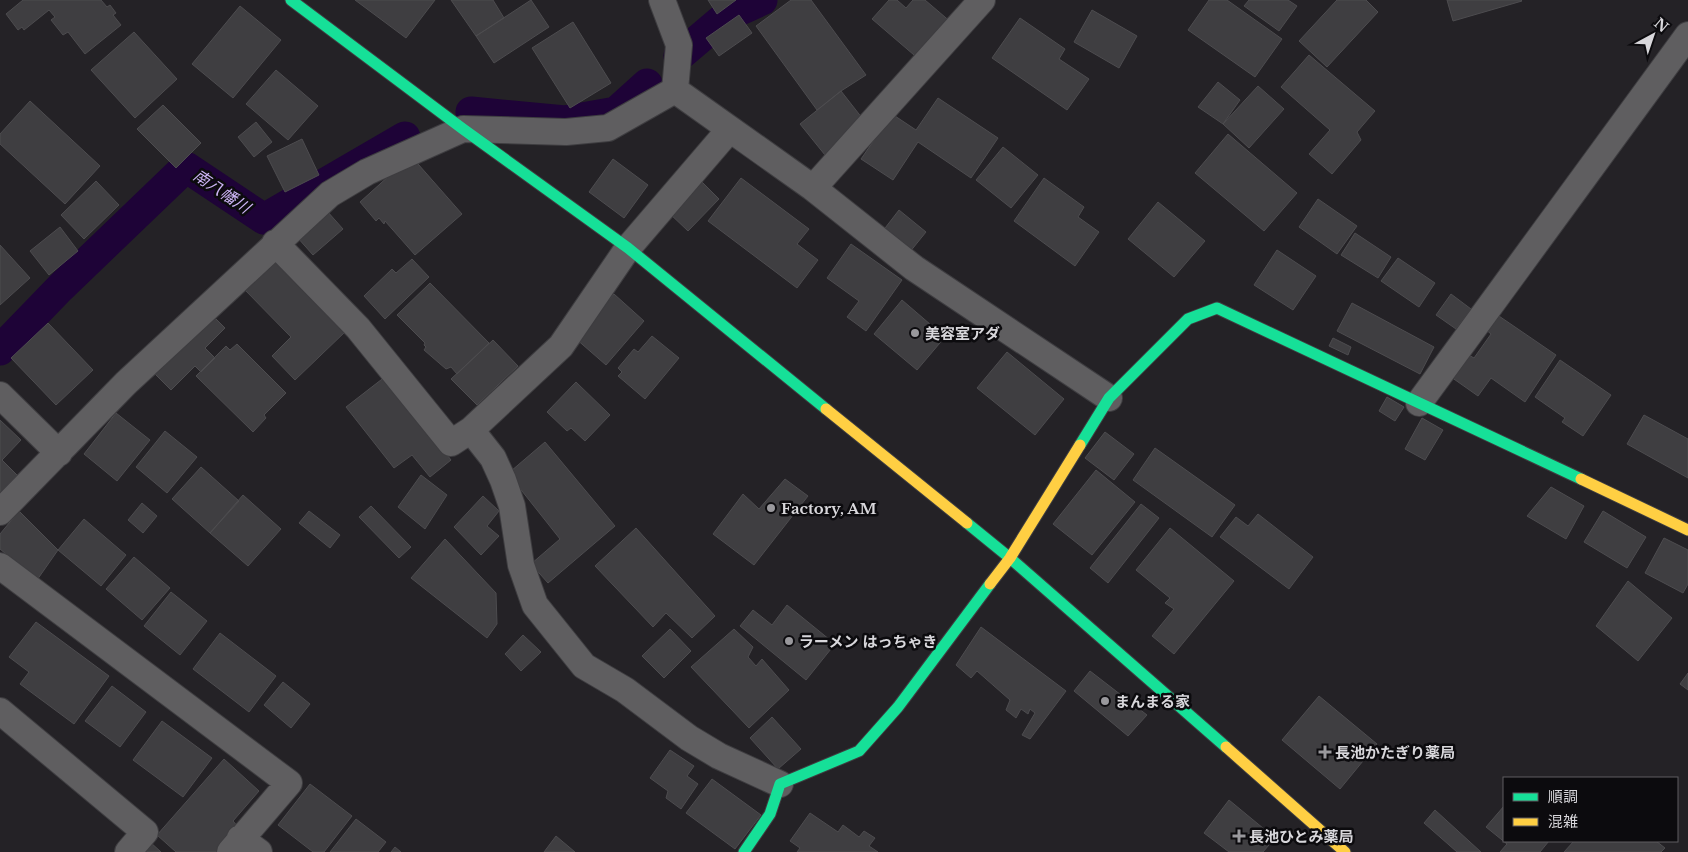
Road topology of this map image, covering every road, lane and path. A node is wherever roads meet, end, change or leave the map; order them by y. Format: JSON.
{"nodes":[{"id":1,"x":291,"y":0,"type":"edge"},
{"id":2,"x":662,"y":0,"type":"edge"},
{"id":3,"x":982,"y":0,"type":"edge"},
{"id":4,"x":1688,"y":35,"type":"edge"},
{"id":5,"x":675,"y":90,"type":"junction"},
{"id":6,"x":463,"y":129,"type":"junction"},
{"id":7,"x":730,"y":129,"type":"junction"},
{"id":8,"x":813,"y":188,"type":"junction"},
{"id":9,"x":275,"y":243,"type":"junction"},
{"id":10,"x":628,"y":248,"type":"junction"},
{"id":11,"x":0,"y":395,"type":"edge"},
{"id":12,"x":1109,"y":398,"type":"junction"},
{"id":13,"x":1419,"y":403,"type":"junction"},
{"id":14,"x":471,"y":430,"type":"junction"},
{"id":15,"x":59,"y":453,"type":"junction"},
{"id":16,"x":0,"y":512,"type":"edge"},
{"id":17,"x":1688,"y":530,"type":"edge"},
{"id":18,"x":1010,"y":558,"type":"junction"},
{"id":19,"x":0,"y":566,"type":"edge"},
{"id":20,"x":0,"y":712,"type":"edge"},
{"id":21,"x":780,"y":784,"type":"junction"},
{"id":22,"x":243,"y":847,"type":"edge"},
{"id":23,"x":128,"y":852,"type":"edge"},
{"id":24,"x":744,"y":852,"type":"edge"},
{"id":25,"x":1345,"y":852,"type":"edge"}],
"edges":[{"from":1,"to":6,"type":"street"},
{"from":2,"to":5,"type":"street"},
{"from":3,"to":8,"type":"street"},
{"from":4,"to":13,"type":"street"},
{"from":5,"to":6,"type":"street"},
{"from":5,"to":7,"type":"street"},
{"from":6,"to":9,"type":"street"},
{"from":6,"to":10,"type":"street"},
{"from":7,"to":8,"type":"street"},
{"from":7,"to":10,"type":"street"},
{"from":8,"to":12,"type":"street"},
{"from":9,"to":14,"type":"street"},
{"from":9,"to":15,"type":"street"},
{"from":10,"to":14,"type":"street"},
{"from":10,"to":18,"type":"street"},
{"from":11,"to":15,"type":"street"},
{"from":12,"to":13,"type":"street"},
{"from":12,"to":18,"type":"street"},
{"from":13,"to":17,"type":"street"},
{"from":14,"to":21,"type":"street"},
{"from":15,"to":16,"type":"street"},
{"from":18,"to":21,"type":"street"},
{"from":18,"to":25,"type":"street"},
{"from":19,"to":22,"type":"street"},
{"from":20,"to":23,"type":"street"},
{"from":21,"to":24,"type":"street"}]}
